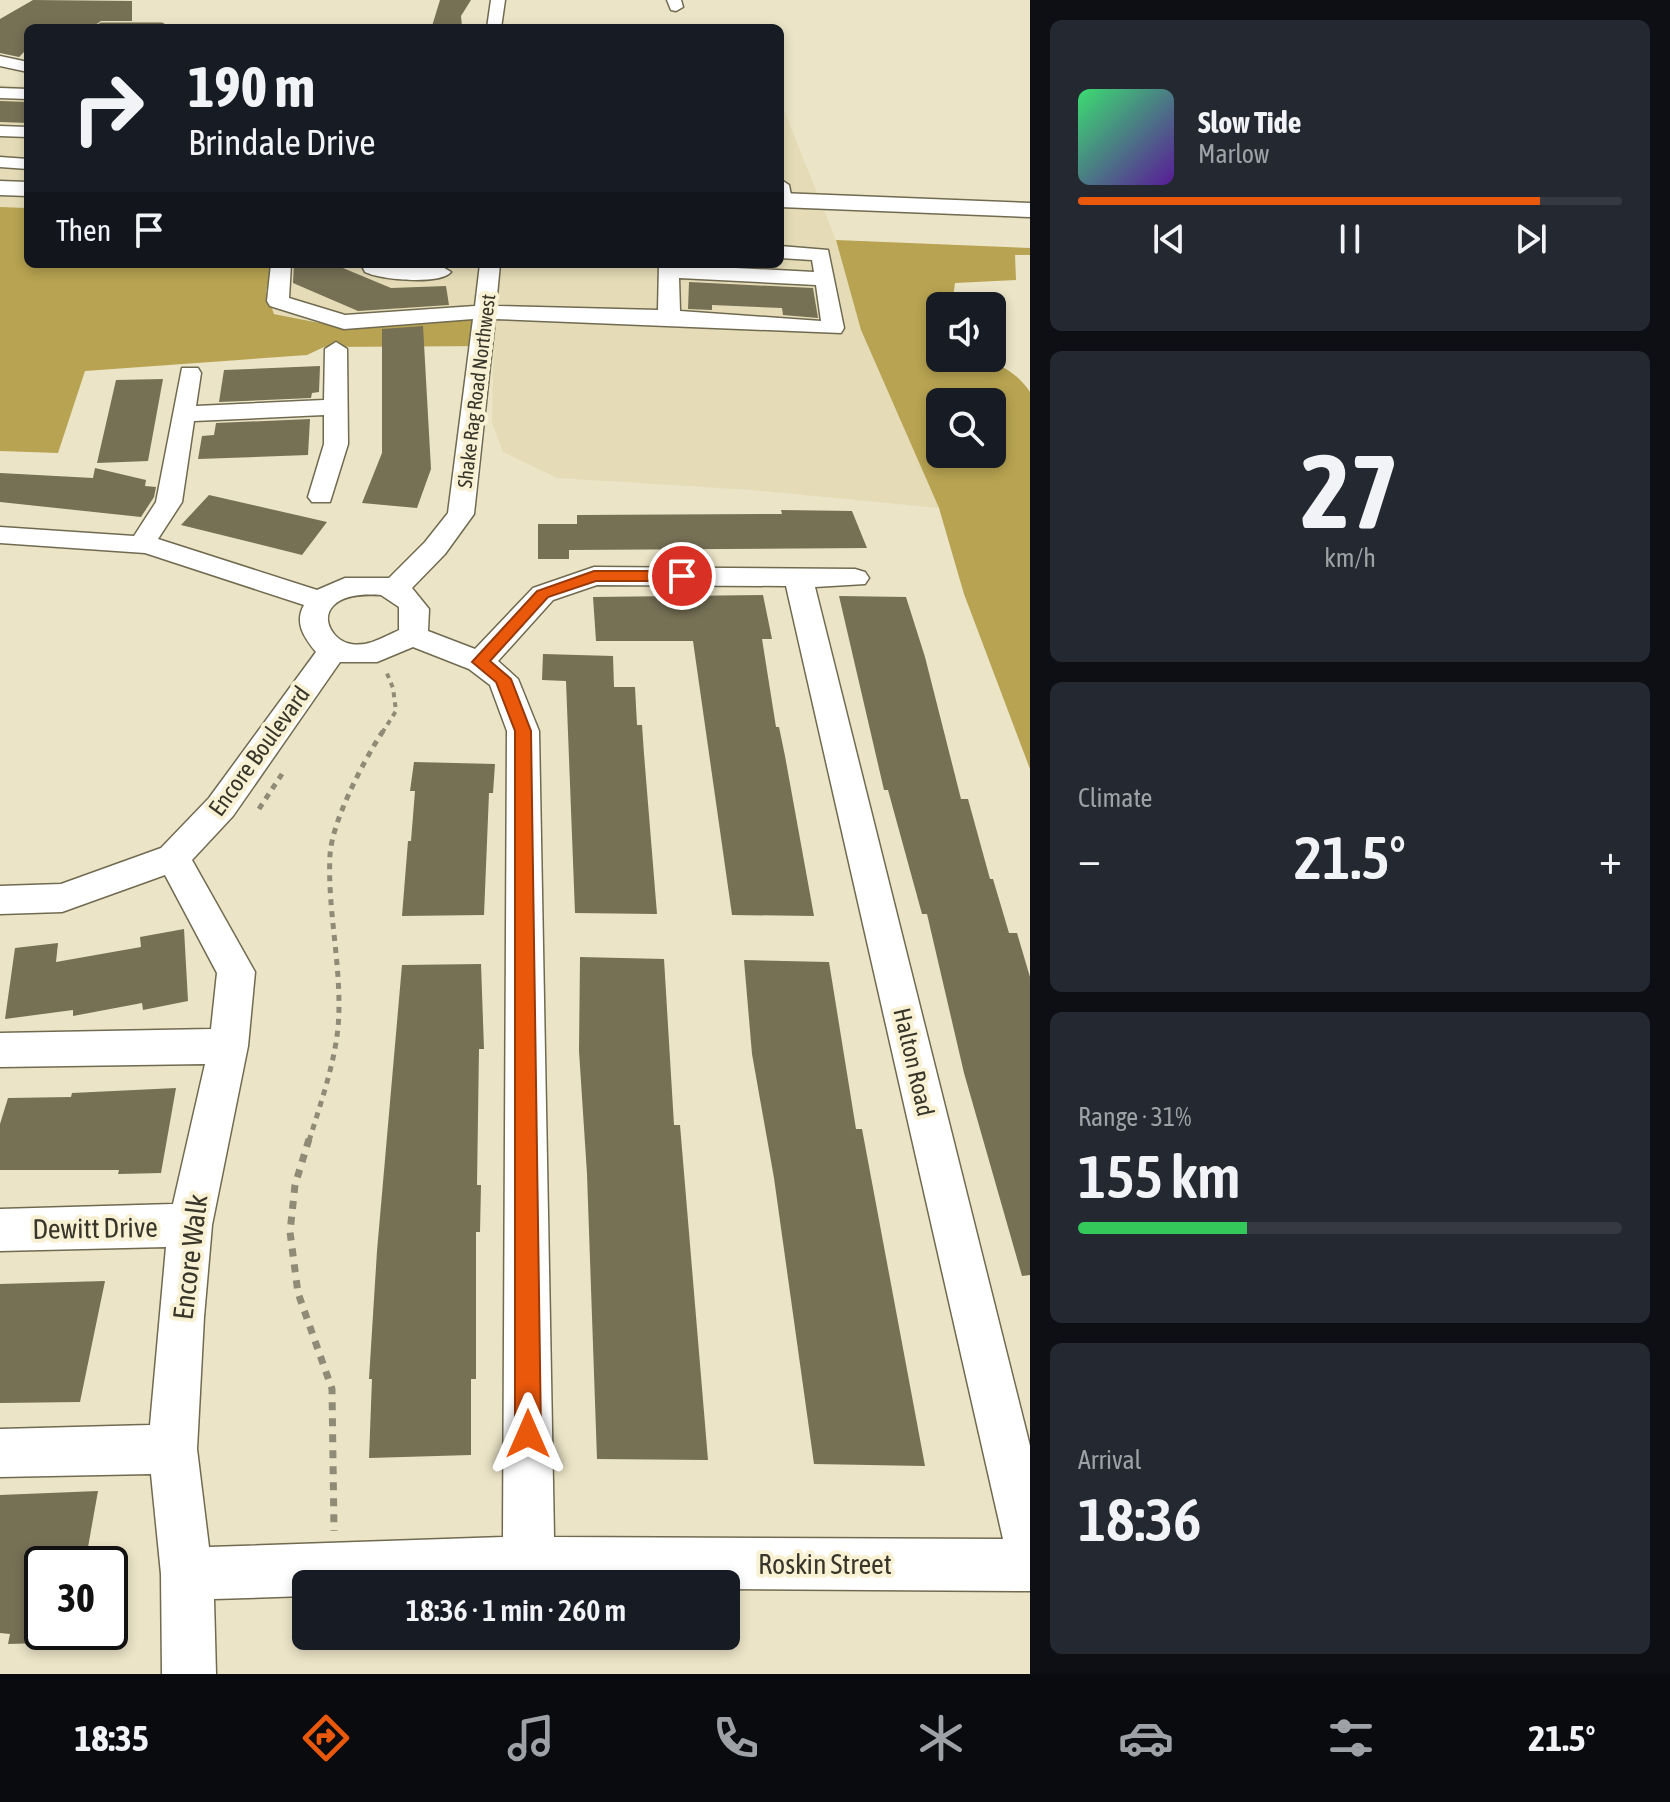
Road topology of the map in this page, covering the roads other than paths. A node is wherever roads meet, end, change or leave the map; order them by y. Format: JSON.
{"nodes":[{"id":1,"x":498,"y":0,"type":"edge"},
{"id":2,"x":495,"y":24,"type":"edge"},
{"id":3,"x":0,"y":61,"type":"edge"},
{"id":4,"x":24,"y":65,"type":"edge"},
{"id":5,"x":1,"y":89,"type":"edge"},
{"id":6,"x":24,"y":93,"type":"edge"},
{"id":7,"x":0,"y":131,"type":"edge"},
{"id":8,"x":24,"y":132,"type":"edge"},
{"id":9,"x":0,"y":164,"type":"edge"},
{"id":10,"x":24,"y":166,"type":"edge"},
{"id":11,"x":0,"y":188,"type":"edge"},
{"id":12,"x":24,"y":189,"type":"edge"},
{"id":13,"x":784,"y":202,"type":"edge"},
{"id":14,"x":784,"y":202,"type":"edge"},
{"id":15,"x":1030,"y":210,"type":"edge"},
{"id":16,"x":1030,"y":231,"type":"edge"},
{"id":17,"x":784,"y":252,"type":"edge"},
{"id":18,"x":281,"y":268,"type":"edge"},
{"id":19,"x":372,"y":268,"type":"edge"},
{"id":20,"x":442,"y":268,"type":"edge"},
{"id":21,"x":490,"y":268,"type":"edge"},
{"id":22,"x":669,"y":268,"type":"edge"},
{"id":23,"x":825,"y":279,"type":"junction"},
{"id":24,"x":485,"y":312,"type":"junction"},
{"id":25,"x":669,"y":317,"type":"junction"},
{"id":26,"x":336,"y":349,"type":"dead end"},
{"id":27,"x":190,"y":373,"type":"dead end"},
{"id":28,"x":336,"y":407,"type":"junction"},
{"id":29,"x":183,"y":414,"type":"junction"},
{"id":30,"x":321,"y":497,"type":"dead end"},
{"id":31,"x":0,"y":535,"type":"edge"},
{"id":32,"x":142,"y":544,"type":"junction"},
{"id":33,"x":798,"y":576,"type":"junction"},
{"id":34,"x":855,"y":578,"type":"dead end"},
{"id":35,"x":394,"y":589,"type":"junction"},
{"id":36,"x":321,"y":601,"type":"junction"},
{"id":37,"x":334,"y":649,"type":"junction"},
{"id":38,"x":404,"y":652,"type":"junction"},
{"id":39,"x":480,"y":662,"type":"junction"},
{"id":40,"x":173,"y":858,"type":"junction"},
{"id":41,"x":0,"y":900,"type":"edge"},
{"id":42,"x":229,"y":1046,"type":"junction"},
{"id":43,"x":0,"y":1050,"type":"edge"},
{"id":44,"x":190,"y":1225,"type":"junction"},
{"id":45,"x":0,"y":1230,"type":"edge"},
{"id":46,"x":173,"y":1449,"type":"junction"},
{"id":47,"x":0,"y":1453,"type":"edge"},
{"id":48,"x":1030,"y":1548,"type":"edge"},
{"id":49,"x":529,"y":1562,"type":"junction"},
{"id":50,"x":1030,"y":1565,"type":"edge"},
{"id":51,"x":187,"y":1574,"type":"junction"},
{"id":52,"x":189,"y":1674,"type":"edge"}],
"edges":[{"from":1,"to":2,"type":"street"},
{"from":3,"to":4,"type":"street"},
{"from":5,"to":6,"type":"street"},
{"from":7,"to":8,"type":"street"},
{"from":9,"to":10,"type":"highway"},
{"from":11,"to":12,"type":"highway"},
{"from":13,"to":15,"type":"highway"},
{"from":14,"to":16,"type":"highway"},
{"from":17,"to":23,"type":"street"},
{"from":18,"to":24,"type":"street"},
{"from":19,"to":20,"type":"street"},
{"from":20,"to":21,"type":"street"},
{"from":21,"to":24,"type":"street","name":"Shake Rag Road Northwest"},
{"from":22,"to":23,"type":"street"},
{"from":22,"to":25,"type":"street"},
{"from":23,"to":25,"type":"street"},
{"from":24,"to":25,"type":"street"},
{"from":24,"to":35,"type":"street","name":"Shake Rag Road Northwest"},
{"from":26,"to":28,"type":"street"},
{"from":27,"to":29,"type":"street"},
{"from":28,"to":29,"type":"street"},
{"from":28,"to":30,"type":"street"},
{"from":29,"to":32,"type":"street"},
{"from":31,"to":32,"type":"street"},
{"from":32,"to":36,"type":"street"},
{"from":33,"to":34,"type":"street"},
{"from":33,"to":39,"type":"street"},
{"from":33,"to":48,"type":"street","name":"Halton Road"},
{"from":35,"to":36,"type":"street"},
{"from":35,"to":38,"type":"street"},
{"from":36,"to":37,"type":"street"},
{"from":37,"to":38,"type":"street"},
{"from":37,"to":40,"type":"street","name":"Encore Boulevard"},
{"from":38,"to":39,"type":"street"},
{"from":39,"to":49,"type":"street"},
{"from":40,"to":41,"type":"street","name":"Encore Boulevard"},
{"from":40,"to":42,"type":"street","name":"Encore Walk"},
{"from":42,"to":43,"type":"street"},
{"from":42,"to":44,"type":"street","name":"Encore Walk"},
{"from":44,"to":45,"type":"street","name":"Dewitt Drive"},
{"from":44,"to":46,"type":"street","name":"Encore Walk"},
{"from":46,"to":47,"type":"street"},
{"from":46,"to":51,"type":"street","name":"Encore Walk"},
{"from":49,"to":50,"type":"street","name":"Roskin Street"},
{"from":49,"to":51,"type":"street","name":"Roskin Street"},
{"from":51,"to":52,"type":"street","name":"Encore Walk"}]}
